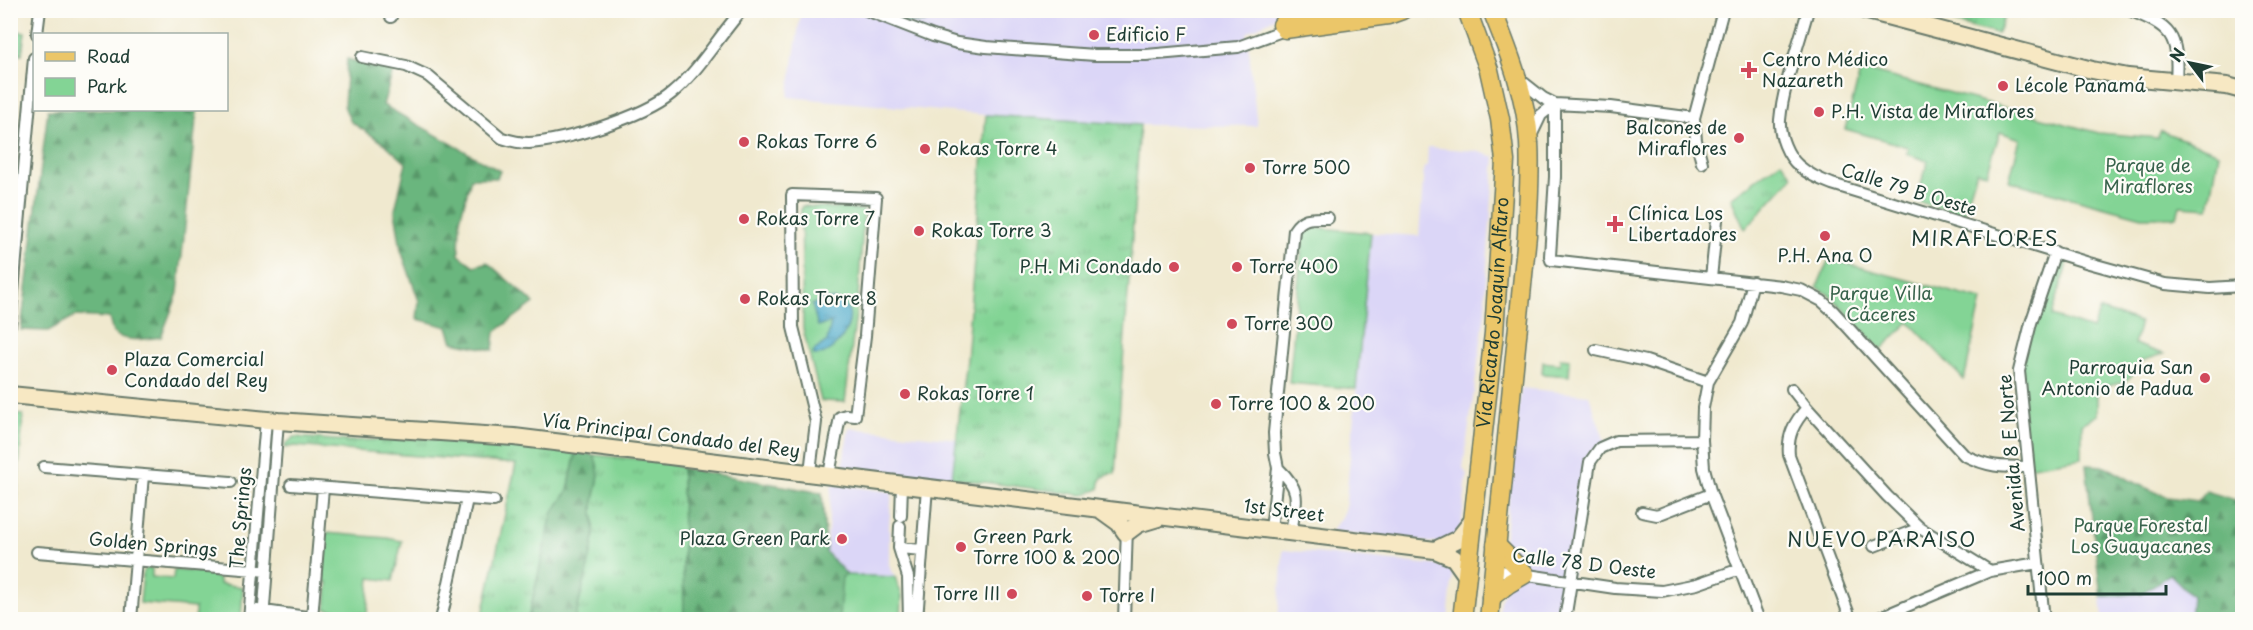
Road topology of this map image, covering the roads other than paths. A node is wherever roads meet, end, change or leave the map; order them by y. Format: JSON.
{"nodes":[{"id":1,"x":40,"y":10,"type":"edge"},
{"id":2,"x":742,"y":10,"type":"edge"},
{"id":3,"x":866,"y":10,"type":"edge"},
{"id":4,"x":1296,"y":10,"type":"edge"},
{"id":5,"x":1301,"y":10,"type":"edge"},
{"id":6,"x":1402,"y":10,"type":"edge"},
{"id":7,"x":1460,"y":10,"type":"edge"},
{"id":8,"x":1492,"y":10,"type":"edge"},
{"id":9,"x":1723,"y":10,"type":"edge"},
{"id":10,"x":1808,"y":10,"type":"edge"},
{"id":11,"x":1864,"y":10,"type":"edge"},
{"id":12,"x":2129,"y":10,"type":"edge"},
{"id":13,"x":1324,"y":11,"type":"edge"},
{"id":14,"x":1470,"y":18,"type":"edge"},
{"id":15,"x":1341,"y":21,"type":"junction"},
{"id":16,"x":1284,"y":27,"type":"junction"},
{"id":17,"x":37,"y":33,"type":"edge"},
{"id":18,"x":362,"y":57,"type":"dead end"},
{"id":19,"x":33,"y":69,"type":"edge"},
{"id":20,"x":1516,"y":77,"type":"junction"},
{"id":21,"x":2176,"y":81,"type":"junction"},
{"id":22,"x":2242,"y":90,"type":"edge"},
{"id":23,"x":1555,"y":104,"type":"junction"},
{"id":24,"x":1694,"y":118,"type":"junction"},
{"id":25,"x":1529,"y":141,"type":"junction"},
{"id":26,"x":1702,"y":163,"type":"dead end"},
{"id":27,"x":1328,"y":218,"type":"dead end"},
{"id":28,"x":1717,"y":219,"type":"dead end"},
{"id":29,"x":2055,"y":252,"type":"junction"},
{"id":30,"x":1711,"y":278,"type":"junction"},
{"id":31,"x":1753,"y":282,"type":"junction"},
{"id":32,"x":2242,"y":285,"type":"edge"},
{"id":33,"x":12,"y":297,"type":"edge"},
{"id":34,"x":10,"y":325,"type":"edge"},
{"id":35,"x":1596,"y":350,"type":"dead end"},
{"id":36,"x":1708,"y":382,"type":"junction"},
{"id":37,"x":1792,"y":388,"type":"dead end"},
{"id":38,"x":10,"y":395,"type":"edge"},
{"id":39,"x":10,"y":405,"type":"edge"},
{"id":40,"x":1807,"y":408,"type":"junction"},
{"id":41,"x":207,"y":415,"type":"junction"},
{"id":42,"x":272,"y":420,"type":"junction"},
{"id":43,"x":816,"y":422,"type":"junction"},
{"id":44,"x":837,"y":424,"type":"junction"},
{"id":45,"x":1702,"y":440,"type":"junction"},
{"id":46,"x":44,"y":467,"type":"dead end"},
{"id":47,"x":2027,"y":467,"type":"junction"},
{"id":48,"x":1278,"y":468,"type":"junction"},
{"id":49,"x":810,"y":472,"type":"junction"},
{"id":50,"x":143,"y":475,"type":"junction"},
{"id":51,"x":829,"y":475,"type":"junction"},
{"id":52,"x":231,"y":482,"type":"dead end"},
{"id":53,"x":902,"y":484,"type":"junction"},
{"id":54,"x":291,"y":485,"type":"dead end"},
{"id":55,"x":927,"y":487,"type":"junction"},
{"id":56,"x":323,"y":488,"type":"junction"},
{"id":57,"x":1711,"y":494,"type":"junction"},
{"id":58,"x":466,"y":499,"type":"junction"},
{"id":59,"x":495,"y":501,"type":"dead end"},
{"id":60,"x":1098,"y":508,"type":"junction"},
{"id":61,"x":1128,"y":512,"type":"junction"},
{"id":62,"x":1641,"y":512,"type":"dead end"},
{"id":63,"x":1164,"y":516,"type":"junction"},
{"id":64,"x":1473,"y":520,"type":"junction"},
{"id":65,"x":1920,"y":528,"type":"junction"},
{"id":66,"x":1271,"y":529,"type":"junction"},
{"id":67,"x":1291,"y":532,"type":"junction"},
{"id":68,"x":1126,"y":533,"type":"junction"},
{"id":69,"x":1496,"y":546,"type":"junction"},
{"id":70,"x":1874,"y":546,"type":"dead end"},
{"id":71,"x":899,"y":548,"type":"junction"},
{"id":72,"x":922,"y":550,"type":"junction"},
{"id":73,"x":1436,"y":550,"type":"junction"},
{"id":74,"x":37,"y":552,"type":"dead end"},
{"id":75,"x":136,"y":560,"type":"junction"},
{"id":76,"x":2038,"y":563,"type":"junction"},
{"id":77,"x":1740,"y":568,"type":"junction"},
{"id":78,"x":254,"y":570,"type":"junction"},
{"id":79,"x":1494,"y":570,"type":"junction"},
{"id":80,"x":267,"y":571,"type":"junction"},
{"id":81,"x":1990,"y":571,"type":"junction"},
{"id":82,"x":1526,"y":574,"type":"junction"},
{"id":83,"x":1466,"y":575,"type":"junction"},
{"id":84,"x":1569,"y":580,"type":"junction"},
{"id":85,"x":1491,"y":597,"type":"junction"},
{"id":86,"x":250,"y":614,"type":"edge"},
{"id":87,"x":264,"y":615,"type":"edge"},
{"id":88,"x":312,"y":618,"type":"edge"},
{"id":89,"x":131,"y":620,"type":"edge"},
{"id":90,"x":328,"y":620,"type":"edge"},
{"id":91,"x":441,"y":620,"type":"edge"},
{"id":92,"x":909,"y":620,"type":"edge"},
{"id":93,"x":917,"y":620,"type":"edge"},
{"id":94,"x":1124,"y":620,"type":"edge"},
{"id":95,"x":1462,"y":620,"type":"edge"},
{"id":96,"x":1489,"y":620,"type":"edge"},
{"id":97,"x":1565,"y":620,"type":"edge"},
{"id":98,"x":1759,"y":620,"type":"edge"},
{"id":99,"x":1851,"y":620,"type":"edge"},
{"id":100,"x":1874,"y":620,"type":"edge"},
{"id":101,"x":2044,"y":620,"type":"edge"}],
"edges":[{"from":1,"to":17,"type":"street"},
{"from":2,"to":18,"type":"street"},
{"from":3,"to":16,"type":"street"},
{"from":4,"to":16,"type":"main road"},
{"from":5,"to":16,"type":"street"},
{"from":6,"to":15,"type":"main road"},
{"from":7,"to":14,"type":"main road"},
{"from":8,"to":20,"type":"main road","name":"Vía Ricardo Joaquín Alfaro"},
{"from":9,"to":24,"type":"street"},
{"from":10,"to":29,"type":"street","name":"Calle 79 B Oeste"},
{"from":11,"to":21,"type":"street"},
{"from":12,"to":21,"type":"street"},
{"from":13,"to":15,"type":"main road"},
{"from":13,"to":16,"type":"street"},
{"from":14,"to":64,"type":"main road","name":"Vía Ricardo Joaquín Alfaro"},
{"from":15,"to":16,"type":"main road"},
{"from":19,"to":33,"type":"street"},
{"from":20,"to":23,"type":"street"},
{"from":20,"to":25,"type":"main road","name":"Vía Ricardo Joaquín Alfaro"},
{"from":21,"to":22,"type":"street"},
{"from":23,"to":24,"type":"street"},
{"from":23,"to":25,"type":"street"},
{"from":23,"to":30,"type":"street"},
{"from":24,"to":26,"type":"street"},
{"from":25,"to":69,"type":"main road","name":"Vía Ricardo Joaquín Alfaro"},
{"from":27,"to":48,"type":"street"},
{"from":28,"to":30,"type":"street"},
{"from":29,"to":32,"type":"street","name":"Calle 79 B Oeste"},
{"from":29,"to":47,"type":"street","name":"Avenida 8 E Norte"},
{"from":30,"to":31,"type":"street"},
{"from":31,"to":36,"type":"street"},
{"from":31,"to":47,"type":"street"},
{"from":33,"to":34,"type":"street"},
{"from":35,"to":36,"type":"street"},
{"from":36,"to":45,"type":"street"},
{"from":37,"to":40,"type":"street"},
{"from":38,"to":41,"type":"street","name":"Vía Principal Condado del Rey"},
{"from":39,"to":41,"type":"street","name":"Vía Principal Condado del Rey"},
{"from":40,"to":65,"type":"street"},
{"from":40,"to":99,"type":"street"},
{"from":41,"to":42,"type":"street","name":"Vía Principal Condado del Rey"},
{"from":42,"to":49,"type":"street","name":"Vía Principal Condado del Rey"},
{"from":42,"to":78,"type":"street","name":"The Springs"},
{"from":42,"to":80,"type":"street","name":"The Springs"},
{"from":43,"to":44,"type":"street"},
{"from":43,"to":44,"type":"street"},
{"from":43,"to":49,"type":"street"},
{"from":44,"to":51,"type":"street"},
{"from":45,"to":57,"type":"street"},
{"from":45,"to":84,"type":"street"},
{"from":46,"to":50,"type":"street"},
{"from":47,"to":76,"type":"street","name":"Avenida 8 E Norte"},
{"from":48,"to":66,"type":"street"},
{"from":48,"to":67,"type":"street"},
{"from":49,"to":51,"type":"street","name":"Vía Principal Condado del Rey"},
{"from":50,"to":52,"type":"street"},
{"from":50,"to":75,"type":"street"},
{"from":51,"to":53,"type":"street","name":"Vía Principal Condado del Rey"},
{"from":53,"to":55,"type":"street","name":"Vía Principal Condado del Rey"},
{"from":53,"to":71,"type":"street"},
{"from":54,"to":56,"type":"street"},
{"from":55,"to":60,"type":"street","name":"Vía Principal Condado del Rey"},
{"from":55,"to":72,"type":"street"},
{"from":56,"to":58,"type":"street"},
{"from":56,"to":88,"type":"street"},
{"from":57,"to":62,"type":"street"},
{"from":57,"to":77,"type":"street"},
{"from":58,"to":59,"type":"street"},
{"from":58,"to":91,"type":"street"},
{"from":60,"to":61,"type":"street","name":"Vía Principal Condado del Rey"},
{"from":60,"to":68,"type":"street"},
{"from":61,"to":63,"type":"street","name":"1st Street"},
{"from":61,"to":68,"type":"street"},
{"from":63,"to":66,"type":"street","name":"1st Street"},
{"from":63,"to":68,"type":"street"},
{"from":64,"to":73,"type":"street"},
{"from":64,"to":83,"type":"main road","name":"Vía Ricardo Joaquín Alfaro"},
{"from":65,"to":70,"type":"street"},
{"from":65,"to":81,"type":"street"},
{"from":66,"to":67,"type":"street","name":"1st Street"},
{"from":67,"to":73,"type":"street","name":"1st Street"},
{"from":68,"to":94,"type":"street"},
{"from":69,"to":79,"type":"main road","name":"Vía Ricardo Joaquín Alfaro"},
{"from":69,"to":82,"type":"main road"},
{"from":71,"to":72,"type":"street"},
{"from":71,"to":92,"type":"street"},
{"from":72,"to":93,"type":"street"},
{"from":73,"to":83,"type":"street","name":"1st Street"},
{"from":74,"to":75,"type":"street","name":"Golden Springs"},
{"from":75,"to":78,"type":"street","name":"Golden Springs"},
{"from":75,"to":89,"type":"street"},
{"from":76,"to":81,"type":"street"},
{"from":76,"to":101,"type":"street","name":"Avenida 8 E Norte"},
{"from":77,"to":84,"type":"street","name":"Calle 78 D Oeste"},
{"from":77,"to":98,"type":"street"},
{"from":78,"to":80,"type":"street","name":"Golden Springs"},
{"from":78,"to":86,"type":"street","name":"The Springs"},
{"from":79,"to":82,"type":"street","name":"Calle 78 D Oeste"},
{"from":79,"to":85,"type":"main road","name":"Vía Ricardo Joaquín Alfaro"},
{"from":80,"to":87,"type":"street","name":"The Springs"},
{"from":81,"to":100,"type":"street"},
{"from":82,"to":84,"type":"street","name":"Calle 78 D Oeste"},
{"from":82,"to":85,"type":"main road"},
{"from":83,"to":95,"type":"main road","name":"Vía Ricardo Joaquín Alfaro"},
{"from":84,"to":97,"type":"street"},
{"from":85,"to":96,"type":"main road","name":"Vía Ricardo Joaquín Alfaro"},
{"from":86,"to":87,"type":"street"},
{"from":87,"to":88,"type":"street"},
{"from":88,"to":90,"type":"street"}]}
